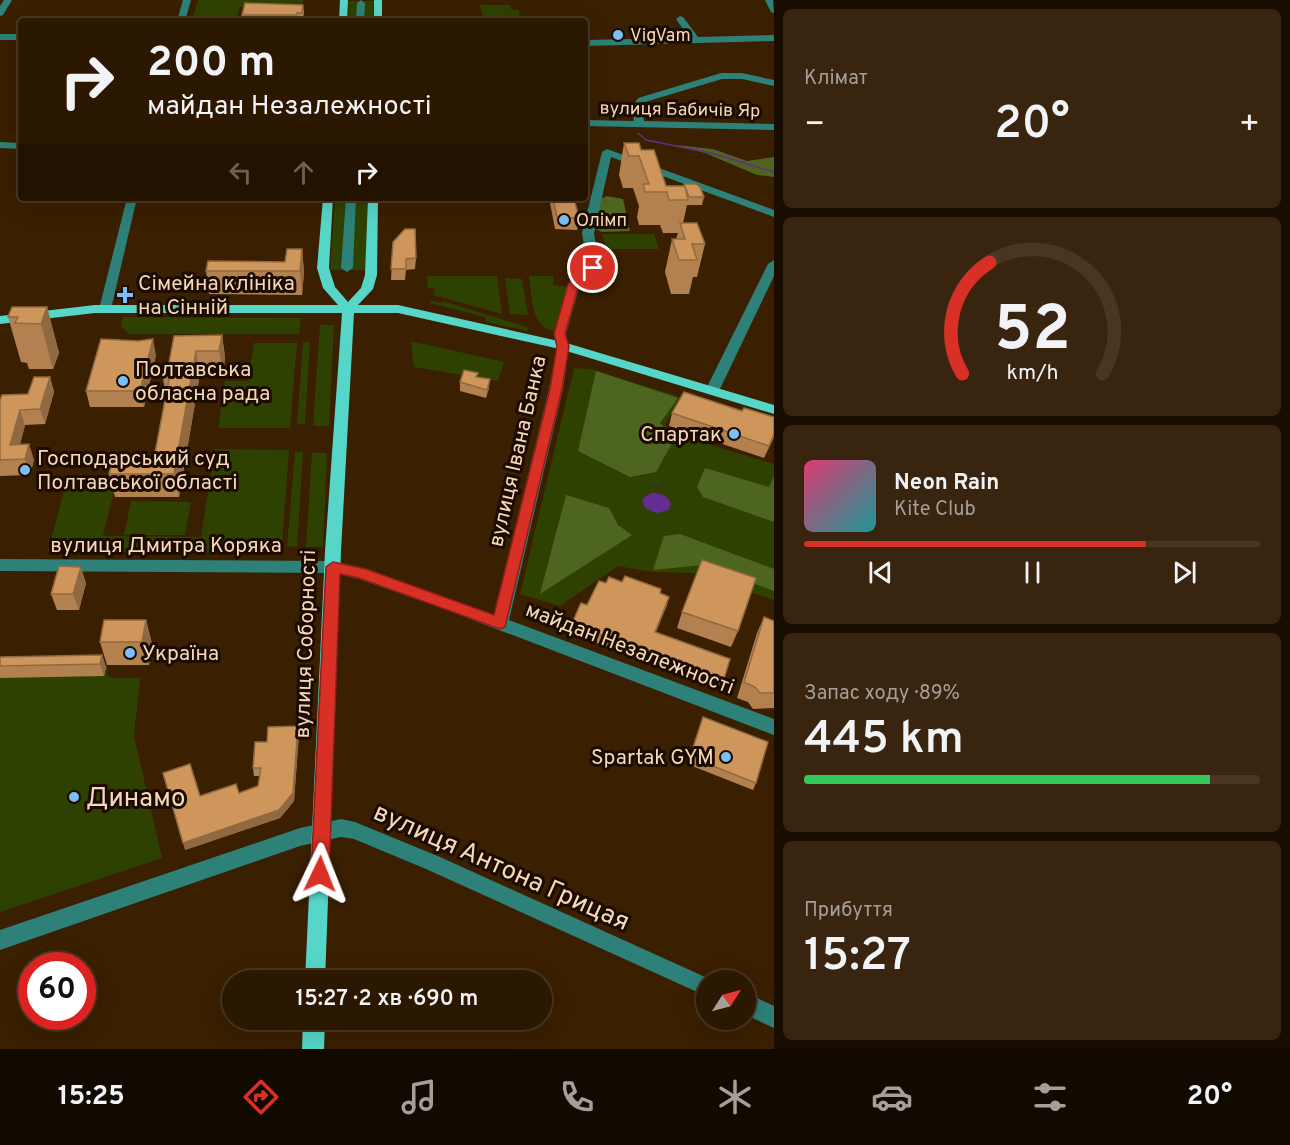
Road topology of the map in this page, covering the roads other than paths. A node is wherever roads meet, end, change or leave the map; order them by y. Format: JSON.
{"nodes":[{"id":1,"x":8,"y":0,"type":"edge"},
{"id":2,"x":187,"y":0,"type":"edge"},
{"id":3,"x":344,"y":0,"type":"edge"},
{"id":4,"x":378,"y":0,"type":"edge"},
{"id":5,"x":770,"y":0,"type":"edge"},
{"id":6,"x":361,"y":3,"type":"dead end"},
{"id":7,"x":774,"y":10,"type":"edge"},
{"id":8,"x":0,"y":13,"type":"edge"},
{"id":9,"x":182,"y":18,"type":"edge"},
{"id":10,"x":342,"y":18,"type":"edge"},
{"id":11,"x":360,"y":18,"type":"edge"},
{"id":12,"x":378,"y":18,"type":"edge"},
{"id":13,"x":681,"y":20,"type":"dead end"},
{"id":14,"x":0,"y":37,"type":"edge"},
{"id":15,"x":18,"y":37,"type":"edge"},
{"id":16,"x":774,"y":38,"type":"edge"},
{"id":17,"x":695,"y":40,"type":"junction"},
{"id":18,"x":588,"y":44,"type":"edge"},
{"id":19,"x":774,"y":83,"type":"edge"},
{"id":20,"x":588,"y":123,"type":"edge"},
{"id":21,"x":639,"y":124,"type":"junction"},
{"id":22,"x":774,"y":127,"type":"edge"},
{"id":23,"x":0,"y":143,"type":"edge"},
{"id":24,"x":18,"y":143,"type":"edge"},
{"id":25,"x":131,"y":201,"type":"edge"},
{"id":26,"x":328,"y":201,"type":"edge"},
{"id":27,"x":351,"y":201,"type":"edge"},
{"id":28,"x":373,"y":201,"type":"edge"},
{"id":29,"x":774,"y":214,"type":"edge"},
{"id":30,"x":774,"y":264,"type":"edge"},
{"id":31,"x":347,"y":268,"type":"dead end"},
{"id":32,"x":105,"y":309,"type":"junction"},
{"id":33,"x":348,"y":309,"type":"junction"},
{"id":34,"x":0,"y":320,"type":"edge"},
{"id":35,"x":563,"y":346,"type":"junction"},
{"id":36,"x":712,"y":391,"type":"junction"},
{"id":37,"x":774,"y":410,"type":"edge"},
{"id":38,"x":0,"y":566,"type":"edge"},
{"id":39,"x":333,"y":567,"type":"junction"},
{"id":40,"x":500,"y":623,"type":"junction"},
{"id":41,"x":774,"y":727,"type":"edge"},
{"id":42,"x":322,"y":831,"type":"junction"},
{"id":43,"x":0,"y":940,"type":"edge"},
{"id":44,"x":316,"y":970,"type":"edge"},
{"id":45,"x":696,"y":981,"type":"edge"},
{"id":46,"x":756,"y":1009,"type":"edge"},
{"id":47,"x":774,"y":1017,"type":"edge"},
{"id":48,"x":313,"y":1030,"type":"edge"},
{"id":49,"x":312,"y":1049,"type":"edge"}],
"edges":[{"from":1,"to":8,"type":"street"},
{"from":2,"to":9,"type":"street"},
{"from":3,"to":10,"type":"main road"},
{"from":4,"to":12,"type":"main road"},
{"from":5,"to":7,"type":"street"},
{"from":6,"to":11,"type":"street"},
{"from":13,"to":17,"type":"street"},
{"from":14,"to":15,"type":"street"},
{"from":16,"to":17,"type":"street"},
{"from":17,"to":18,"type":"street"},
{"from":19,"to":21,"type":"street"},
{"from":20,"to":21,"type":"street","name":"вулиця Бабичів Яр"},
{"from":21,"to":22,"type":"street","name":"вулиця Бабичів Яр"},
{"from":23,"to":24,"type":"street"},
{"from":25,"to":32,"type":"street"},
{"from":26,"to":33,"type":"main road"},
{"from":27,"to":31,"type":"street"},
{"from":28,"to":33,"type":"main road"},
{"from":29,"to":35,"type":"street","name":"вулиця Івана Банка"},
{"from":30,"to":36,"type":"street"},
{"from":32,"to":33,"type":"main road"},
{"from":32,"to":34,"type":"main road"},
{"from":33,"to":35,"type":"main road"},
{"from":33,"to":39,"type":"main road","name":"вулиця Соборності"},
{"from":35,"to":36,"type":"main road"},
{"from":35,"to":40,"type":"street","name":"вулиця Івана Банка"},
{"from":36,"to":37,"type":"main road"},
{"from":38,"to":39,"type":"street","name":"вулиця Дмитра Коряка"},
{"from":39,"to":40,"type":"street","name":"майдан Незалежності"},
{"from":39,"to":42,"type":"main road","name":"вулиця Соборності"},
{"from":40,"to":41,"type":"street","name":"майдан Незалежності"},
{"from":42,"to":43,"type":"street","name":"вулиця Антона Грицая"},
{"from":42,"to":44,"type":"main road","name":"вулиця Соборності"},
{"from":42,"to":45,"type":"street","name":"вулиця Антона Грицая"},
{"from":46,"to":47,"type":"street"},
{"from":48,"to":49,"type":"main road"}]}
